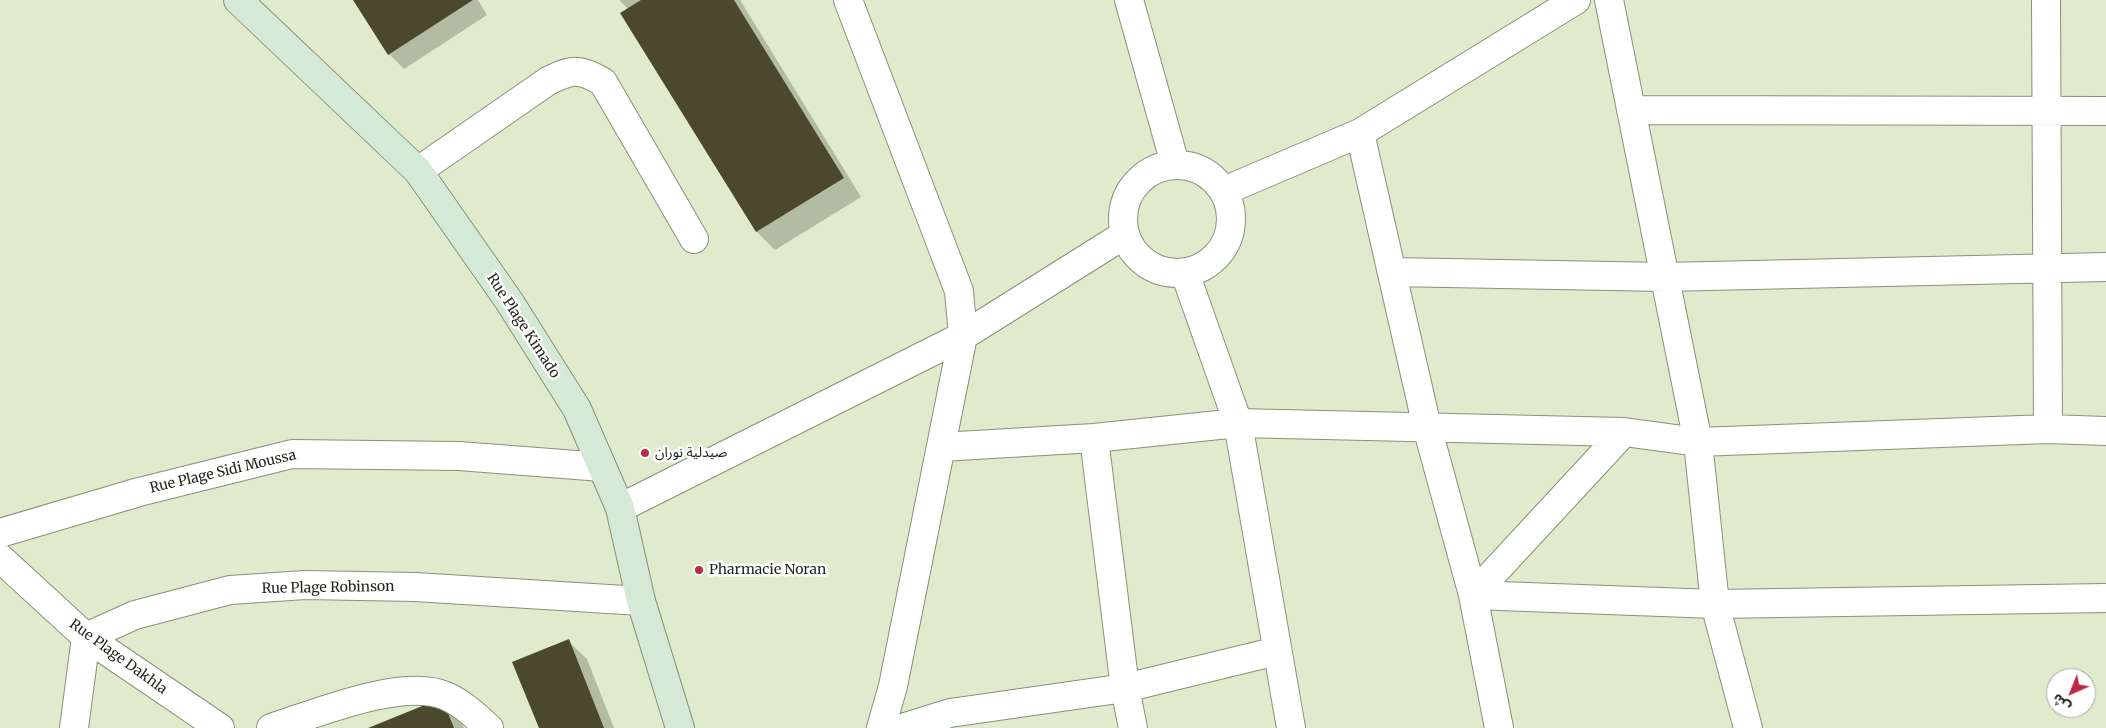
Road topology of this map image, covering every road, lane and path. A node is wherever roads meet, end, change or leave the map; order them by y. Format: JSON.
{"nodes":[{"id":1,"x":238,"y":0,"type":"edge"},
{"id":2,"x":848,"y":0,"type":"edge"},
{"id":3,"x":1129,"y":0,"type":"edge"},
{"id":4,"x":1576,"y":0,"type":"edge"},
{"id":5,"x":1609,"y":0,"type":"edge"},
{"id":6,"x":2046,"y":0,"type":"edge"},
{"id":7,"x":1631,"y":110,"type":"junction"},
{"id":8,"x":2045,"y":110,"type":"junction"},
{"id":9,"x":2106,"y":111,"type":"edge"},
{"id":10,"x":1360,"y":133,"type":"junction"},
{"id":11,"x":1175,"y":164,"type":"junction"},
{"id":12,"x":418,"y":172,"type":"junction"},
{"id":13,"x":1224,"y":191,"type":"junction"},
{"id":14,"x":1124,"y":235,"type":"junction"},
{"id":15,"x":694,"y":239,"type":"dead end"},
{"id":16,"x":2106,"y":266,"type":"edge"},
{"id":17,"x":2047,"y":268,"type":"junction"},
{"id":18,"x":1392,"y":272,"type":"junction"},
{"id":19,"x":1184,"y":274,"type":"junction"},
{"id":20,"x":1665,"y":277,"type":"junction"},
{"id":21,"x":963,"y":336,"type":"junction"},
{"id":22,"x":1238,"y":423,"type":"junction"},
{"id":23,"x":1427,"y":427,"type":"junction"},
{"id":24,"x":2048,"y":429,"type":"junction"},
{"id":25,"x":2106,"y":431,"type":"edge"},
{"id":26,"x":1624,"y":432,"type":"junction"},
{"id":27,"x":1094,"y":438,"type":"junction"},
{"id":28,"x":1698,"y":442,"type":"junction"},
{"id":29,"x":941,"y":446,"type":"junction"},
{"id":30,"x":602,"y":467,"type":"junction"},
{"id":31,"x":620,"y":508,"type":"junction"},
{"id":32,"x":0,"y":533,"type":"edge"},
{"id":33,"x":0,"y":558,"type":"edge"},
{"id":34,"x":1474,"y":595,"type":"junction"},
{"id":35,"x":2106,"y":598,"type":"edge"},
{"id":36,"x":640,"y":600,"type":"junction"},
{"id":37,"x":1715,"y":604,"type":"junction"},
{"id":38,"x":86,"y":637,"type":"junction"},
{"id":39,"x":1277,"y":651,"type":"junction"},
{"id":40,"x":1125,"y":688,"type":"junction"},
{"id":41,"x":952,"y":721,"type":"edge"},
{"id":42,"x":74,"y":728,"type":"edge"},
{"id":43,"x":220,"y":728,"type":"edge"},
{"id":44,"x":270,"y":728,"type":"edge"},
{"id":45,"x":489,"y":728,"type":"edge"},
{"id":46,"x":680,"y":728,"type":"edge"},
{"id":47,"x":881,"y":728,"type":"edge"},
{"id":48,"x":902,"y":728,"type":"edge"},
{"id":49,"x":1133,"y":728,"type":"edge"},
{"id":50,"x":1291,"y":728,"type":"edge"},
{"id":51,"x":1499,"y":728,"type":"edge"},
{"id":52,"x":1748,"y":728,"type":"edge"}],
"edges":[{"from":1,"to":12,"type":"street","name":"Rue Plage Kimado"},
{"from":2,"to":21,"type":"street"},
{"from":3,"to":11,"type":"street"},
{"from":4,"to":10,"type":"street"},
{"from":5,"to":7,"type":"street"},
{"from":6,"to":8,"type":"street"},
{"from":7,"to":8,"type":"street"},
{"from":7,"to":20,"type":"street"},
{"from":8,"to":9,"type":"street"},
{"from":8,"to":17,"type":"street"},
{"from":10,"to":13,"type":"street"},
{"from":10,"to":18,"type":"street"},
{"from":11,"to":13,"type":"street"},
{"from":11,"to":14,"type":"street"},
{"from":12,"to":15,"type":"street"},
{"from":12,"to":30,"type":"street","name":"Rue Plage Kimado"},
{"from":13,"to":19,"type":"street"},
{"from":14,"to":19,"type":"street"},
{"from":14,"to":21,"type":"street"},
{"from":16,"to":17,"type":"street"},
{"from":17,"to":20,"type":"street"},
{"from":17,"to":24,"type":"street"},
{"from":18,"to":20,"type":"street"},
{"from":18,"to":23,"type":"street"},
{"from":19,"to":22,"type":"street"},
{"from":20,"to":28,"type":"street"},
{"from":21,"to":29,"type":"street"},
{"from":21,"to":31,"type":"street"},
{"from":22,"to":23,"type":"street"},
{"from":22,"to":27,"type":"street"},
{"from":22,"to":39,"type":"street"},
{"from":23,"to":26,"type":"street"},
{"from":23,"to":34,"type":"street"},
{"from":24,"to":25,"type":"street"},
{"from":24,"to":28,"type":"street"},
{"from":26,"to":28,"type":"street"},
{"from":26,"to":34,"type":"street"},
{"from":27,"to":29,"type":"street"},
{"from":27,"to":40,"type":"street"},
{"from":28,"to":37,"type":"street"},
{"from":29,"to":47,"type":"street"},
{"from":30,"to":31,"type":"street","name":"Rue Plage Kimado"},
{"from":30,"to":32,"type":"street","name":"Rue Plage Sidi Moussa"},
{"from":31,"to":36,"type":"street","name":"Rue Plage Kimado"},
{"from":33,"to":38,"type":"street","name":"Rue Plage Dakhla"},
{"from":34,"to":37,"type":"street"},
{"from":34,"to":51,"type":"street"},
{"from":35,"to":37,"type":"street"},
{"from":36,"to":38,"type":"street","name":"Rue Plage Robinson"},
{"from":36,"to":46,"type":"street","name":"Rue Plage Kimado"},
{"from":37,"to":52,"type":"street"},
{"from":38,"to":42,"type":"street"},
{"from":38,"to":43,"type":"street","name":"Rue Plage Dakhla"},
{"from":39,"to":40,"type":"street"},
{"from":39,"to":50,"type":"street"},
{"from":40,"to":41,"type":"street"},
{"from":40,"to":49,"type":"street"},
{"from":41,"to":48,"type":"street"},
{"from":44,"to":45,"type":"street"}]}
